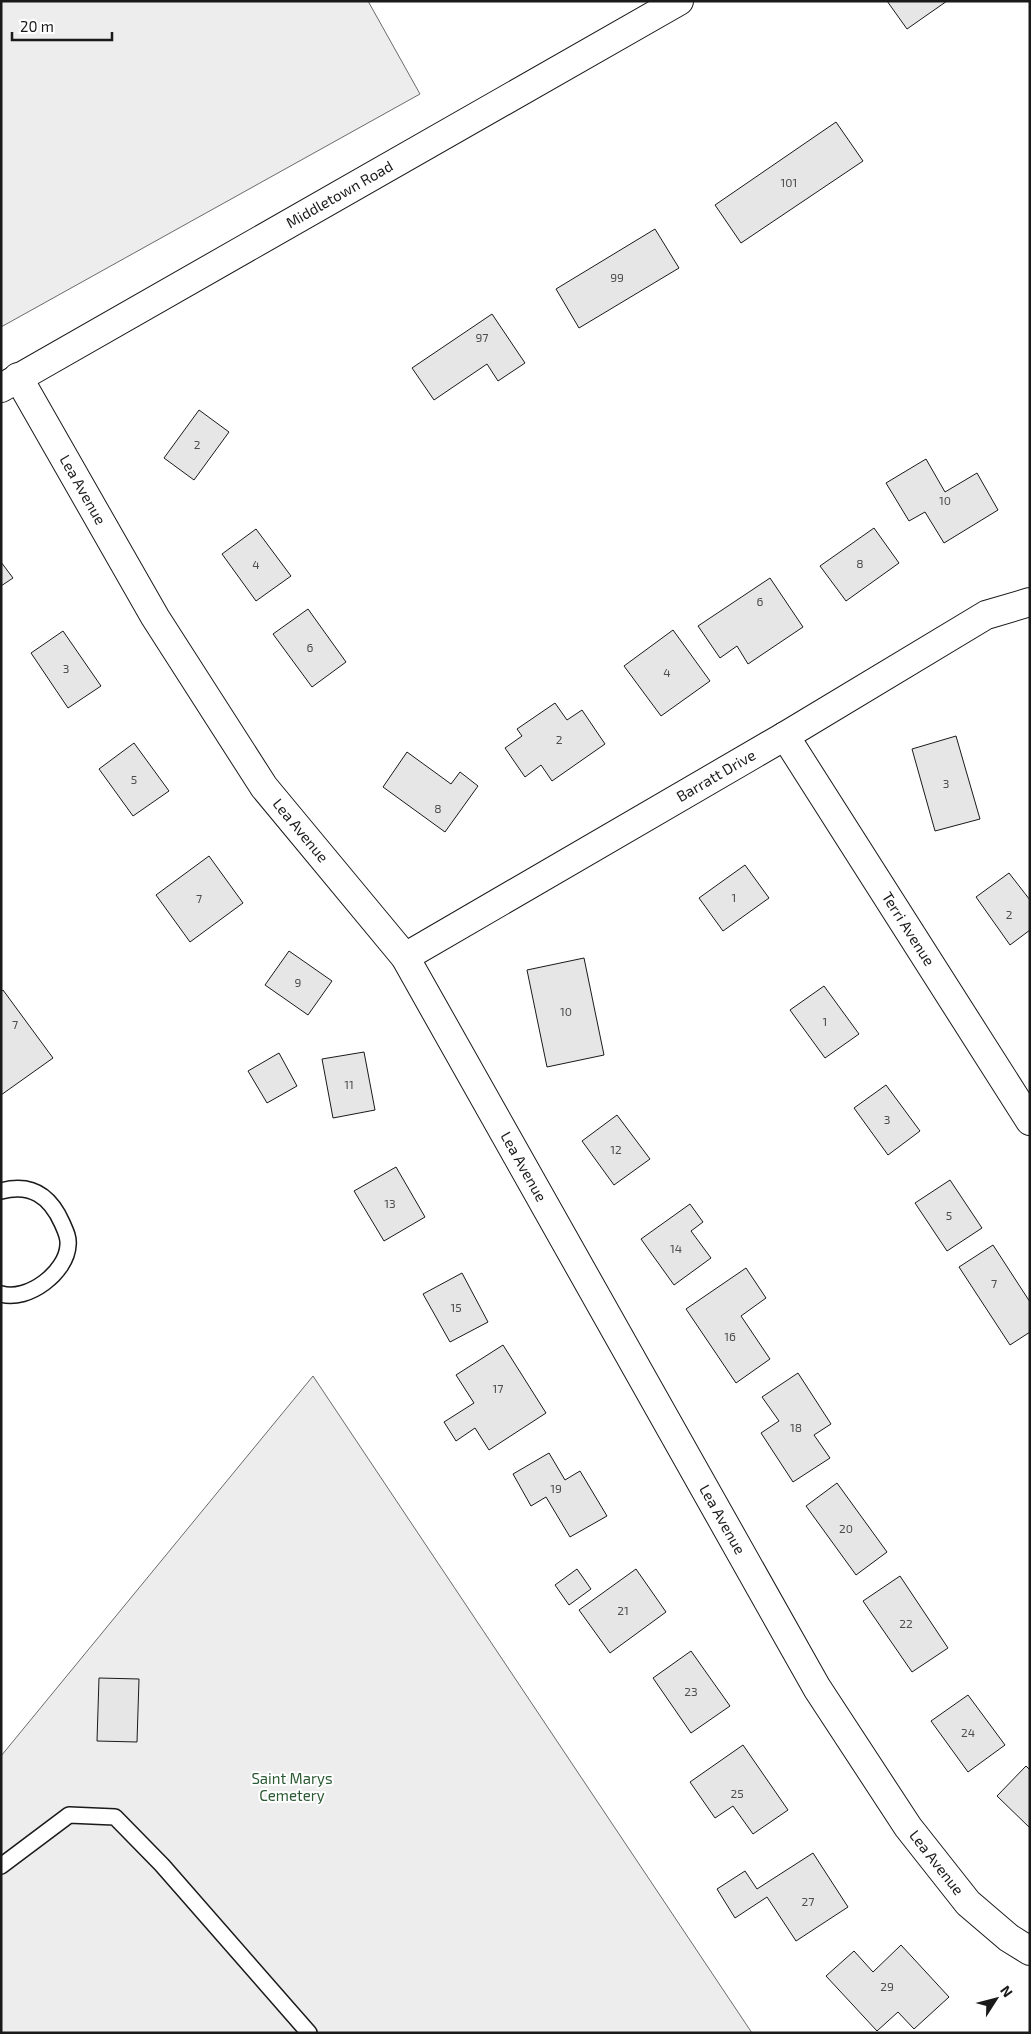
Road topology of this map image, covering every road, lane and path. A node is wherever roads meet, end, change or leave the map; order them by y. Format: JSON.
{"nodes":[{"id":1,"x":679,"y":1,"type":"edge"},
{"id":2,"x":9,"y":382,"type":"edge"},
{"id":3,"x":1030,"y":602,"type":"edge"},
{"id":4,"x":785,"y":736,"type":"junction"},
{"id":5,"x":405,"y":957,"type":"junction"},
{"id":6,"x":1030,"y":1122,"type":"edge"},
{"id":7,"x":1,"y":1191,"type":"edge"},
{"id":8,"x":1,"y":1294,"type":"edge"},
{"id":9,"x":1,"y":1866,"type":"edge"},
{"id":10,"x":1030,"y":1951,"type":"edge"},
{"id":11,"x":308,"y":2033,"type":"edge"}],
"edges":[{"from":1,"to":2,"type":"street","name":"Middletown Road"},
{"from":2,"to":5,"type":"street","name":"Lea Avenue"},
{"from":3,"to":4,"type":"street","name":"Barratt Drive"},
{"from":4,"to":5,"type":"street","name":"Barratt Drive"},
{"from":4,"to":6,"type":"street","name":"Terri Avenue"},
{"from":5,"to":10,"type":"street","name":"Lea Avenue"},
{"from":7,"to":8,"type":"lane"},
{"from":9,"to":11,"type":"lane"}]}
